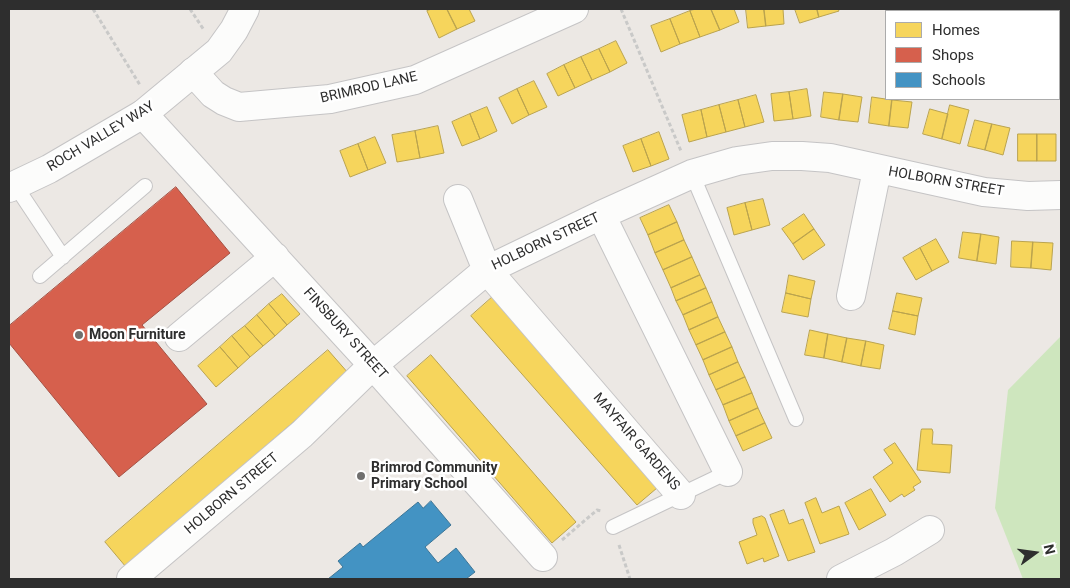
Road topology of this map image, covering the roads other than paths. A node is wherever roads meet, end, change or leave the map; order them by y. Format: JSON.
{"nodes":[{"id":1,"x":245,"y":9,"type":"edge"},
{"id":2,"x":574,"y":9,"type":"edge"},
{"id":3,"x":193,"y":72,"type":"junction"},
{"id":4,"x":149,"y":110,"type":"junction"},
{"id":5,"x":877,"y":170,"type":"junction"},
{"id":6,"x":692,"y":174,"type":"junction"},
{"id":7,"x":145,"y":186,"type":"dead end"},
{"id":8,"x":12,"y":187,"type":"edge"},
{"id":9,"x":1061,"y":195,"type":"edge"},
{"id":10,"x":458,"y":199,"type":"dead end"},
{"id":11,"x":602,"y":215,"type":"junction"},
{"id":12,"x":63,"y":257,"type":"junction"},
{"id":13,"x":275,"y":257,"type":"junction"},
{"id":14,"x":486,"y":270,"type":"junction"},
{"id":15,"x":40,"y":276,"type":"dead end"},
{"id":16,"x":851,"y":296,"type":"dead end"},
{"id":17,"x":179,"y":337,"type":"dead end"},
{"id":18,"x":373,"y":365,"type":"junction"},
{"id":19,"x":796,"y":419,"type":"dead end"},
{"id":20,"x":728,"y":472,"type":"joint"},
{"id":21,"x":682,"y":495,"type":"junction"},
{"id":22,"x":613,"y":527,"type":"road end"},
{"id":23,"x":930,"y":530,"type":"dead end"},
{"id":24,"x":543,"y":557,"type":"road end"},
{"id":25,"x":132,"y":579,"type":"edge"},
{"id":26,"x":841,"y":579,"type":"edge"}],
"edges":[{"from":1,"to":3,"type":"street","name":"ROCH VALLEY WAY"},
{"from":2,"to":3,"type":"street","name":"BRIMROD LANE"},
{"from":3,"to":4,"type":"street","name":"ROCH VALLEY WAY"},
{"from":4,"to":8,"type":"street","name":"ROCH VALLEY WAY"},
{"from":4,"to":13,"type":"street","name":"FINSBURY STREET"},
{"from":5,"to":6,"type":"street","name":"HOLBORN STREET"},
{"from":5,"to":9,"type":"street","name":"HOLBORN STREET"},
{"from":5,"to":16,"type":"street"},
{"from":6,"to":11,"type":"street","name":"HOLBORN STREET"},
{"from":6,"to":19,"type":"lane"},
{"from":7,"to":12,"type":"lane"},
{"from":8,"to":12,"type":"lane"},
{"from":10,"to":14,"type":"street","name":"MAYFAIR GARDENS"},
{"from":11,"to":14,"type":"street","name":"HOLBORN STREET"},
{"from":11,"to":20,"type":"street","name":"MAYFAIR GARDENS"},
{"from":12,"to":15,"type":"lane"},
{"from":13,"to":17,"type":"street"},
{"from":13,"to":18,"type":"street","name":"FINSBURY STREET"},
{"from":14,"to":18,"type":"street","name":"HOLBORN STREET"},
{"from":14,"to":21,"type":"street","name":"MAYFAIR GARDENS"},
{"from":18,"to":24,"type":"street","name":"FINSBURY STREET"},
{"from":18,"to":25,"type":"street","name":"HOLBORN STREET"},
{"from":20,"to":21,"type":"lane","name":"MAYFAIR GARDENS"},
{"from":21,"to":22,"type":"lane"},
{"from":23,"to":26,"type":"street"}]}
